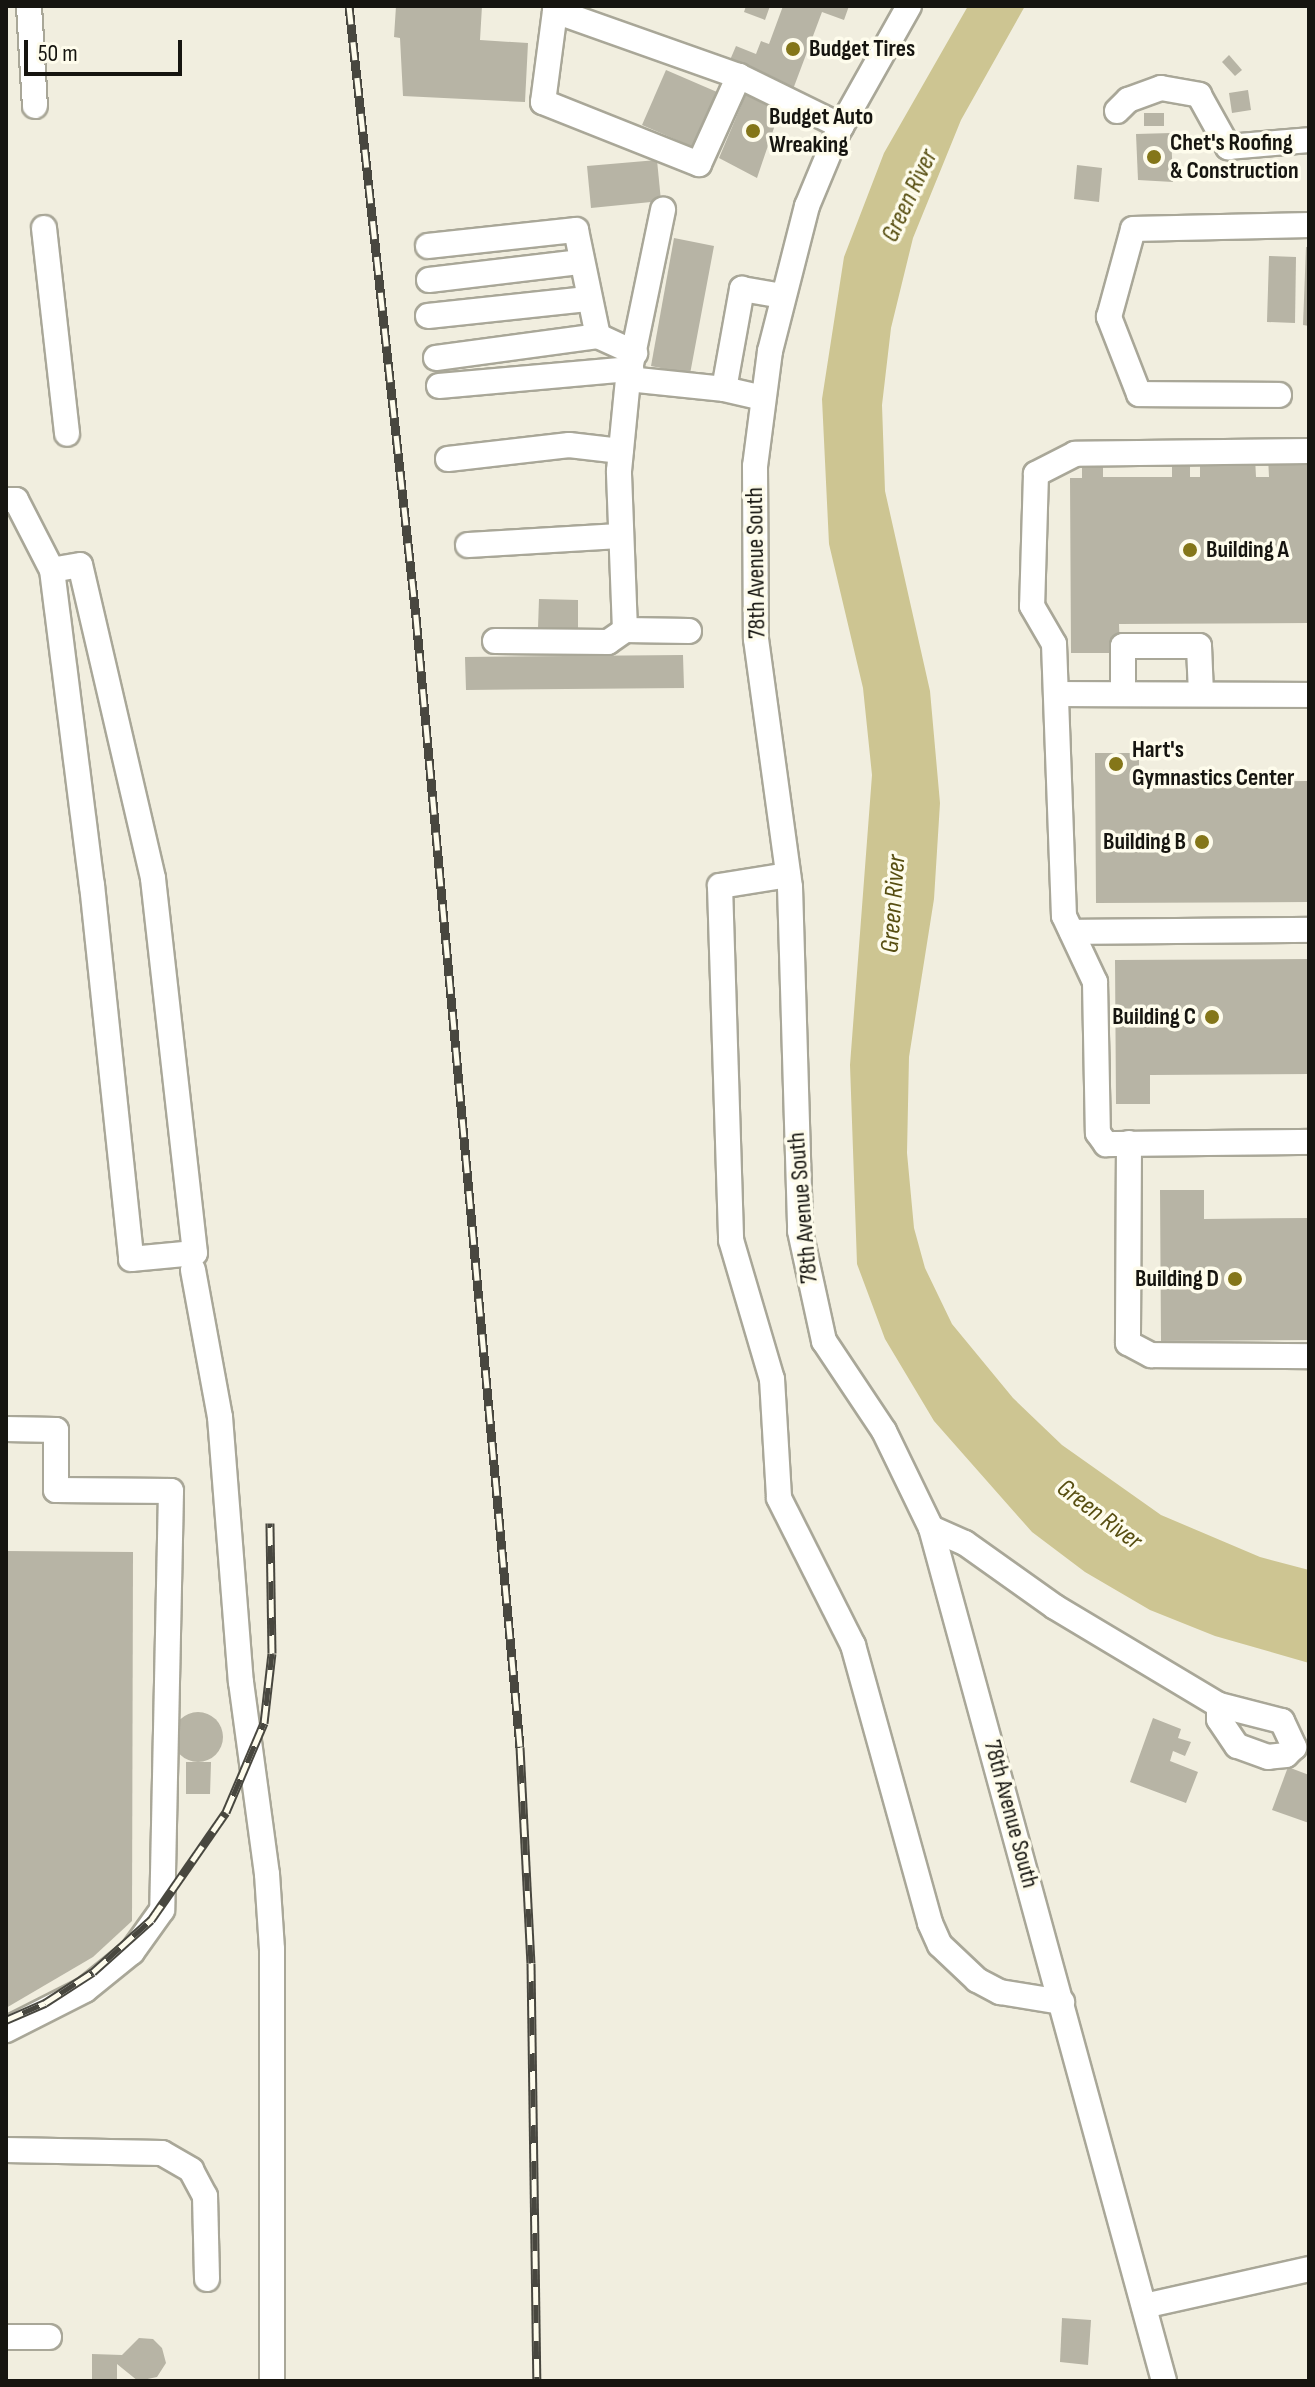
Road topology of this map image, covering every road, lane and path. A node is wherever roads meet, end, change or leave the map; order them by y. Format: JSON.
{"nodes":[{"id":1,"x":29,"y":6,"type":"edge"},
{"id":2,"x":909,"y":6,"type":"edge"},
{"id":3,"x":556,"y":9,"type":"edge"},
{"id":4,"x":739,"y":76,"type":"junction"},
{"id":5,"x":35,"y":106,"type":"dead end"},
{"id":6,"x":1117,"y":111,"type":"dead end"},
{"id":7,"x":841,"y":126,"type":"junction"},
{"id":8,"x":1309,"y":140,"type":"edge"},
{"id":9,"x":663,"y":210,"type":"dead end"},
{"id":10,"x":1309,"y":225,"type":"edge"},
{"id":11,"x":44,"y":228,"type":"dead end"},
{"id":12,"x":428,"y":246,"type":"dead end"},
{"id":13,"x":581,"y":262,"type":"junction"},
{"id":14,"x":429,"y":280,"type":"dead end"},
{"id":15,"x":782,"y":296,"type":"junction"},
{"id":16,"x":587,"y":299,"type":"junction"},
{"id":17,"x":428,"y":316,"type":"dead end"},
{"id":18,"x":598,"y":336,"type":"junction"},
{"id":19,"x":436,"y":358,"type":"dead end"},
{"id":20,"x":631,"y":367,"type":"junction"},
{"id":21,"x":439,"y":386,"type":"dead end"},
{"id":22,"x":724,"y":389,"type":"junction"},
{"id":23,"x":1279,"y":395,"type":"dead end"},
{"id":24,"x":763,"y":398,"type":"junction"},
{"id":25,"x":67,"y":434,"type":"dead end"},
{"id":26,"x":621,"y":451,"type":"junction"},
{"id":27,"x":1309,"y":451,"type":"edge"},
{"id":28,"x":448,"y":459,"type":"dead end"},
{"id":29,"x":6,"y":500,"type":"edge"},
{"id":30,"x":620,"y":536,"type":"junction"},
{"id":31,"x":468,"y":545,"type":"dead end"},
{"id":32,"x":52,"y":570,"type":"junction"},
{"id":33,"x":625,"y":630,"type":"junction"},
{"id":34,"x":689,"y":631,"type":"dead end"},
{"id":35,"x":495,"y":641,"type":"dead end"},
{"id":36,"x":1060,"y":694,"type":"junction"},
{"id":37,"x":1123,"y":694,"type":"junction"},
{"id":38,"x":1201,"y":694,"type":"junction"},
{"id":39,"x":1309,"y":695,"type":"edge"},
{"id":40,"x":788,"y":875,"type":"junction"},
{"id":41,"x":1309,"y":930,"type":"edge"},
{"id":42,"x":1072,"y":932,"type":"junction"},
{"id":43,"x":1309,"y":1142,"type":"edge"},
{"id":44,"x":1129,"y":1143,"type":"junction"},
{"id":45,"x":193,"y":1270,"type":"dead end"},
{"id":46,"x":1309,"y":1356,"type":"edge"},
{"id":47,"x":6,"y":1429,"type":"edge"},
{"id":48,"x":931,"y":1528,"type":"junction"},
{"id":49,"x":1219,"y":1705,"type":"dead end"},
{"id":50,"x":1062,"y":2002,"type":"junction"},
{"id":51,"x":6,"y":2030,"type":"edge"},
{"id":52,"x":6,"y":2150,"type":"edge"},
{"id":53,"x":1309,"y":2269,"type":"edge"},
{"id":54,"x":207,"y":2279,"type":"dead end"},
{"id":55,"x":1144,"y":2306,"type":"junction"},
{"id":56,"x":6,"y":2337,"type":"edge"},
{"id":57,"x":49,"y":2337,"type":"dead end"},
{"id":58,"x":272,"y":2381,"type":"edge"},
{"id":59,"x":1164,"y":2381,"type":"edge"}],
"edges":[{"from":1,"to":5,"type":"street"},
{"from":2,"to":7,"type":"street","name":"78th Avenue South"},
{"from":3,"to":4,"type":"street"},
{"from":3,"to":4,"type":"street"},
{"from":4,"to":7,"type":"street"},
{"from":6,"to":8,"type":"street"},
{"from":7,"to":15,"type":"street","name":"78th Avenue South"},
{"from":9,"to":20,"type":"street"},
{"from":10,"to":23,"type":"street"},
{"from":11,"to":25,"type":"street"},
{"from":12,"to":13,"type":"street"},
{"from":13,"to":14,"type":"street"},
{"from":13,"to":16,"type":"street"},
{"from":15,"to":22,"type":"street"},
{"from":15,"to":24,"type":"street","name":"78th Avenue South"},
{"from":16,"to":17,"type":"street"},
{"from":16,"to":18,"type":"street"},
{"from":18,"to":19,"type":"street"},
{"from":18,"to":20,"type":"street"},
{"from":20,"to":21,"type":"street"},
{"from":20,"to":22,"type":"street"},
{"from":20,"to":26,"type":"street"},
{"from":22,"to":24,"type":"street"},
{"from":24,"to":40,"type":"street","name":"78th Avenue South"},
{"from":26,"to":28,"type":"street"},
{"from":26,"to":30,"type":"street"},
{"from":27,"to":36,"type":"street"},
{"from":29,"to":32,"type":"street"},
{"from":30,"to":31,"type":"street"},
{"from":30,"to":33,"type":"street"},
{"from":32,"to":32,"type":"street"},
{"from":33,"to":34,"type":"street"},
{"from":33,"to":35,"type":"street"},
{"from":36,"to":37,"type":"street"},
{"from":36,"to":42,"type":"street"},
{"from":37,"to":38,"type":"street"},
{"from":37,"to":38,"type":"street"},
{"from":38,"to":39,"type":"street"},
{"from":40,"to":48,"type":"street","name":"78th Avenue South"},
{"from":40,"to":50,"type":"street"},
{"from":41,"to":42,"type":"street"},
{"from":42,"to":44,"type":"street"},
{"from":43,"to":44,"type":"street"},
{"from":44,"to":46,"type":"street"},
{"from":45,"to":58,"type":"street"},
{"from":47,"to":51,"type":"street"},
{"from":48,"to":49,"type":"street"},
{"from":48,"to":50,"type":"street","name":"78th Avenue South"},
{"from":50,"to":55,"type":"street","name":"78th Avenue South"},
{"from":52,"to":54,"type":"street"},
{"from":53,"to":55,"type":"street"},
{"from":55,"to":59,"type":"street","name":"78th Avenue South"},
{"from":56,"to":57,"type":"street"}]}
